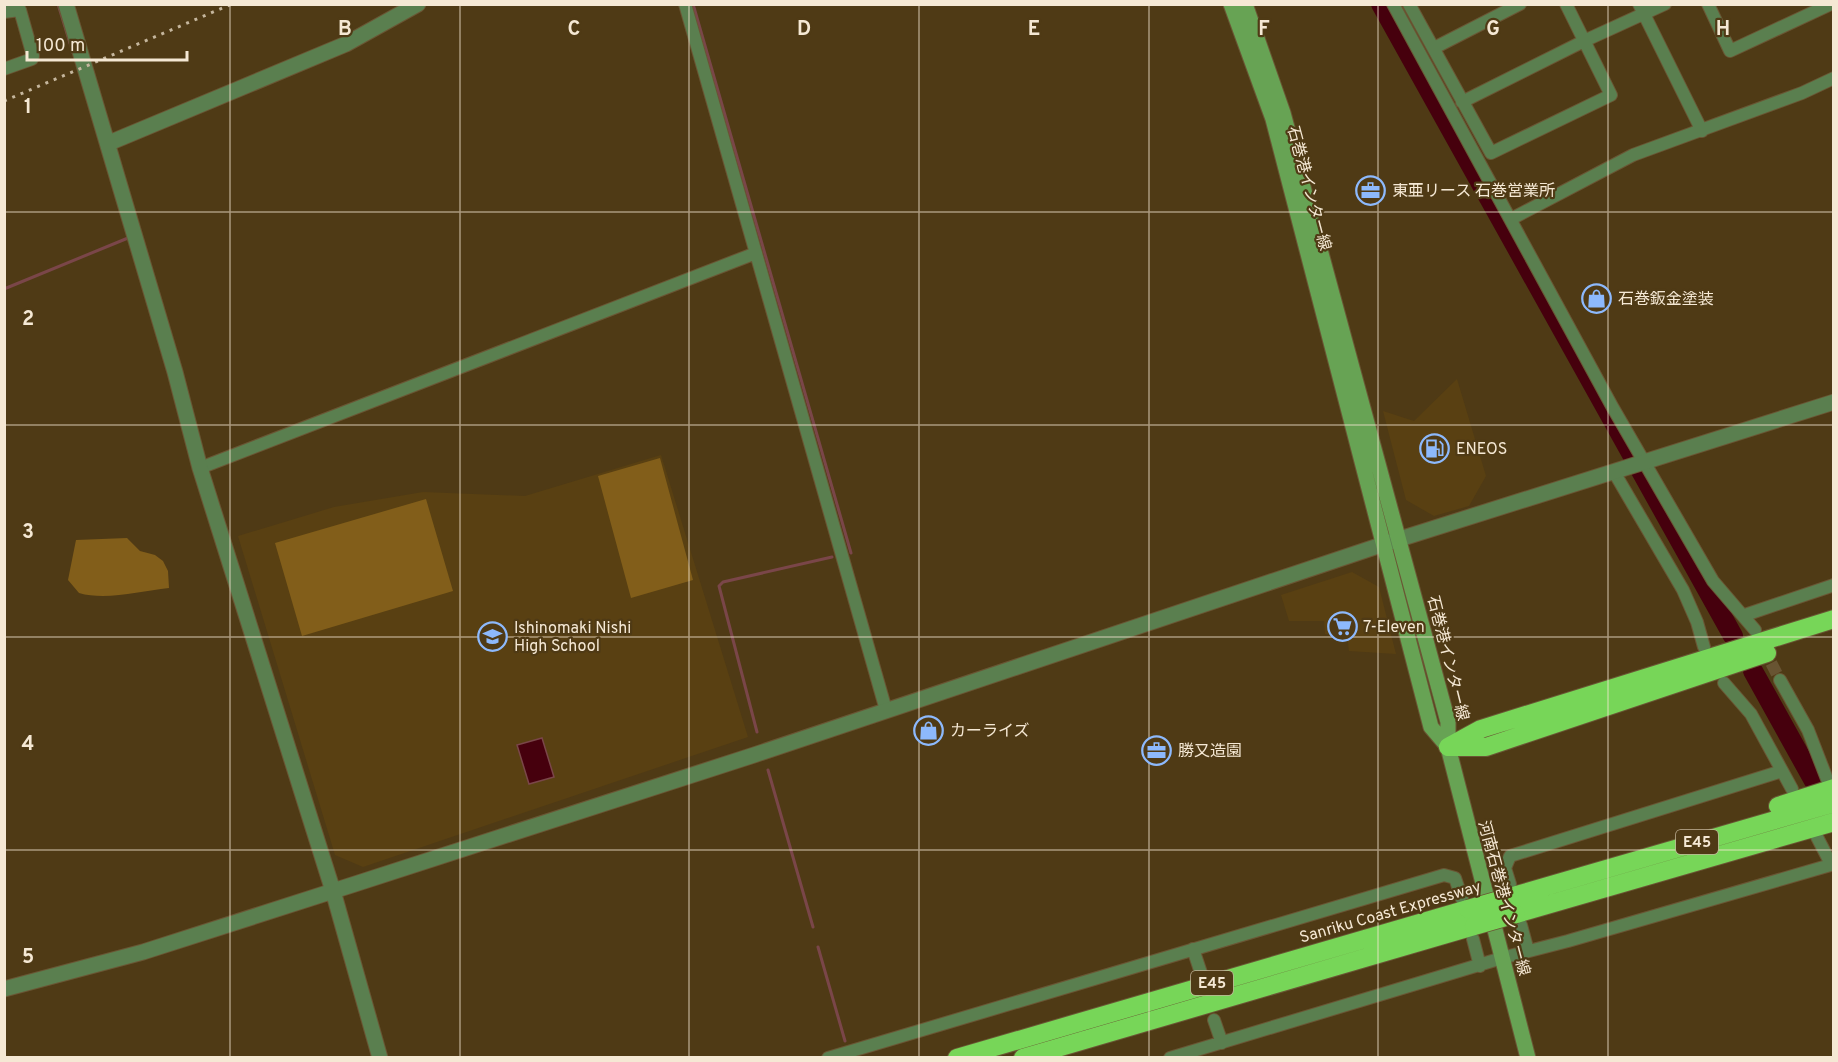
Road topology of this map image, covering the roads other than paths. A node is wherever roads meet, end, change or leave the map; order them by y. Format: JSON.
{"nodes":[{"id":1,"x":66,"y":4,"type":"edge"},
{"id":2,"x":418,"y":4,"type":"edge"},
{"id":3,"x":685,"y":4,"type":"edge"},
{"id":4,"x":1231,"y":4,"type":"edge"},
{"id":5,"x":1245,"y":4,"type":"edge"},
{"id":6,"x":1393,"y":4,"type":"edge"},
{"id":7,"x":1408,"y":4,"type":"edge"},
{"id":8,"x":1521,"y":4,"type":"edge"},
{"id":9,"x":1566,"y":4,"type":"edge"},
{"id":10,"x":1665,"y":4,"type":"edge"},
{"id":11,"x":1708,"y":4,"type":"edge"},
{"id":12,"x":1828,"y":5,"type":"edge"},
{"id":13,"x":1641,"y":9,"type":"edge"},
{"id":14,"x":4,"y":12,"type":"edge"},
{"id":15,"x":1584,"y":41,"type":"junction"},
{"id":16,"x":1434,"y":48,"type":"junction"},
{"id":17,"x":4,"y":69,"type":"edge"},
{"id":18,"x":1833,"y":78,"type":"edge"},
{"id":19,"x":1462,"y":102,"type":"junction"},
{"id":20,"x":1702,"y":131,"type":"junction"},
{"id":21,"x":109,"y":143,"type":"junction"},
{"id":22,"x":1511,"y":219,"type":"junction"},
{"id":23,"x":756,"y":253,"type":"junction"},
{"id":24,"x":1833,"y":402,"type":"edge"},
{"id":25,"x":1644,"y":463,"type":"junction"},
{"id":26,"x":201,"y":468,"type":"junction"},
{"id":27,"x":1616,"y":471,"type":"junction"},
{"id":28,"x":1401,"y":539,"type":"junction"},
{"id":29,"x":1384,"y":544,"type":"junction"},
{"id":30,"x":1833,"y":585,"type":"edge"},
{"id":31,"x":1745,"y":615,"type":"junction"},
{"id":32,"x":1833,"y":619,"type":"edge"},
{"id":33,"x":1755,"y":630,"type":"dead end"},
{"id":34,"x":1833,"y":631,"type":"edge"},
{"id":35,"x":1704,"y":647,"type":"dead end"},
{"id":36,"x":1780,"y":680,"type":"tunnel mouth"},
{"id":37,"x":1724,"y":683,"type":"dead end"},
{"id":38,"x":886,"y":710,"type":"junction"},
{"id":39,"x":1448,"y":747,"type":"junction"},
{"id":40,"x":1782,"y":771,"type":"junction"},
{"id":41,"x":1831,"y":793,"type":"edge"},
{"id":42,"x":1800,"y":799,"type":"junction"},
{"id":43,"x":1833,"y":822,"type":"edge"},
{"id":44,"x":1816,"y":832,"type":"junction"},
{"id":45,"x":1832,"y":864,"type":"edge"},
{"id":46,"x":333,"y":891,"type":"junction"},
{"id":47,"x":1514,"y":905,"type":"junction"},
{"id":48,"x":1469,"y":918,"type":"junction"},
{"id":49,"x":1193,"y":949,"type":"junction"},
{"id":50,"x":1528,"y":951,"type":"junction"},
{"id":51,"x":1502,"y":958,"type":"junction"},
{"id":52,"x":1480,"y":966,"type":"junction"},
{"id":53,"x":1201,"y":973,"type":"dead end"},
{"id":54,"x":4,"y":989,"type":"edge"},
{"id":55,"x":1214,"y":1020,"type":"dead end"},
{"id":56,"x":1222,"y":1043,"type":"junction"},
{"id":57,"x":834,"y":1057,"type":"edge"},
{"id":58,"x":380,"y":1058,"type":"edge"},
{"id":59,"x":957,"y":1058,"type":"edge"},
{"id":60,"x":1023,"y":1058,"type":"edge"},
{"id":61,"x":1170,"y":1058,"type":"edge"},
{"id":62,"x":1528,"y":1058,"type":"edge"}],
"edges":[{"from":1,"to":21,"type":"street"},
{"from":2,"to":21,"type":"street"},
{"from":3,"to":23,"type":"street"},
{"from":4,"to":29,"type":"main road","name":"石巻港インター線"},
{"from":5,"to":28,"type":"main road","name":"石巻港インター線"},
{"from":6,"to":22,"type":"street"},
{"from":7,"to":16,"type":"street"},
{"from":8,"to":16,"type":"street"},
{"from":9,"to":15,"type":"street"},
{"from":10,"to":13,"type":"street"},
{"from":11,"to":12,"type":"street"},
{"from":13,"to":15,"type":"street"},
{"from":13,"to":20,"type":"street"},
{"from":14,"to":17,"type":"street"},
{"from":15,"to":19,"type":"street"},
{"from":15,"to":19,"type":"street"},
{"from":16,"to":19,"type":"street"},
{"from":18,"to":20,"type":"street"},
{"from":20,"to":22,"type":"street"},
{"from":21,"to":26,"type":"street"},
{"from":22,"to":25,"type":"street"},
{"from":23,"to":26,"type":"street"},
{"from":23,"to":38,"type":"street"},
{"from":24,"to":25,"type":"street"},
{"from":25,"to":27,"type":"street"},
{"from":25,"to":31,"type":"street"},
{"from":26,"to":46,"type":"street"},
{"from":27,"to":28,"type":"street"},
{"from":27,"to":35,"type":"street"},
{"from":28,"to":29,"type":"street"},
{"from":28,"to":39,"type":"main road","name":"石巻港インター線"},
{"from":29,"to":38,"type":"street"},
{"from":29,"to":39,"type":"main road","name":"石巻港インター線"},
{"from":30,"to":31,"type":"street"},
{"from":31,"to":33,"type":"street"},
{"from":32,"to":39,"type":"highway"},
{"from":34,"to":39,"type":"highway"},
{"from":36,"to":41,"type":"street"},
{"from":37,"to":40,"type":"street"},
{"from":38,"to":46,"type":"street"},
{"from":39,"to":51,"type":"main road","name":"河南石巻港インター線"},
{"from":40,"to":42,"type":"street"},
{"from":40,"to":47,"type":"street"},
{"from":41,"to":42,"type":"highway","name":"Sanriku Coast Expressway"},
{"from":42,"to":47,"type":"highway","name":"Sanriku Coast Expressway","number":"E45"},
{"from":43,"to":44,"type":"highway","name":"Sanriku Coast Expressway","number":"E45"},
{"from":44,"to":45,"type":"street"},
{"from":44,"to":47,"type":"highway","name":"Sanriku Coast Expressway","number":"E45"},
{"from":45,"to":50,"type":"street"},
{"from":46,"to":54,"type":"street"},
{"from":46,"to":58,"type":"street"},
{"from":47,"to":48,"type":"highway","name":"Sanriku Coast Expressway","number":"E45","bridge":true},
{"from":47,"to":50,"type":"street"},
{"from":48,"to":49,"type":"street"},
{"from":48,"to":52,"type":"street"},
{"from":48,"to":59,"type":"highway","name":"Sanriku Coast Expressway","number":"E45"},
{"from":48,"to":60,"type":"highway","name":"Sanriku Coast Expressway","number":"E45"},
{"from":49,"to":53,"type":"street"},
{"from":49,"to":57,"type":"street"},
{"from":50,"to":51,"type":"street"},
{"from":51,"to":52,"type":"street"},
{"from":51,"to":62,"type":"main road","name":"河南石巻港インター線"},
{"from":52,"to":56,"type":"street"},
{"from":55,"to":56,"type":"street"},
{"from":56,"to":61,"type":"street"}]}
